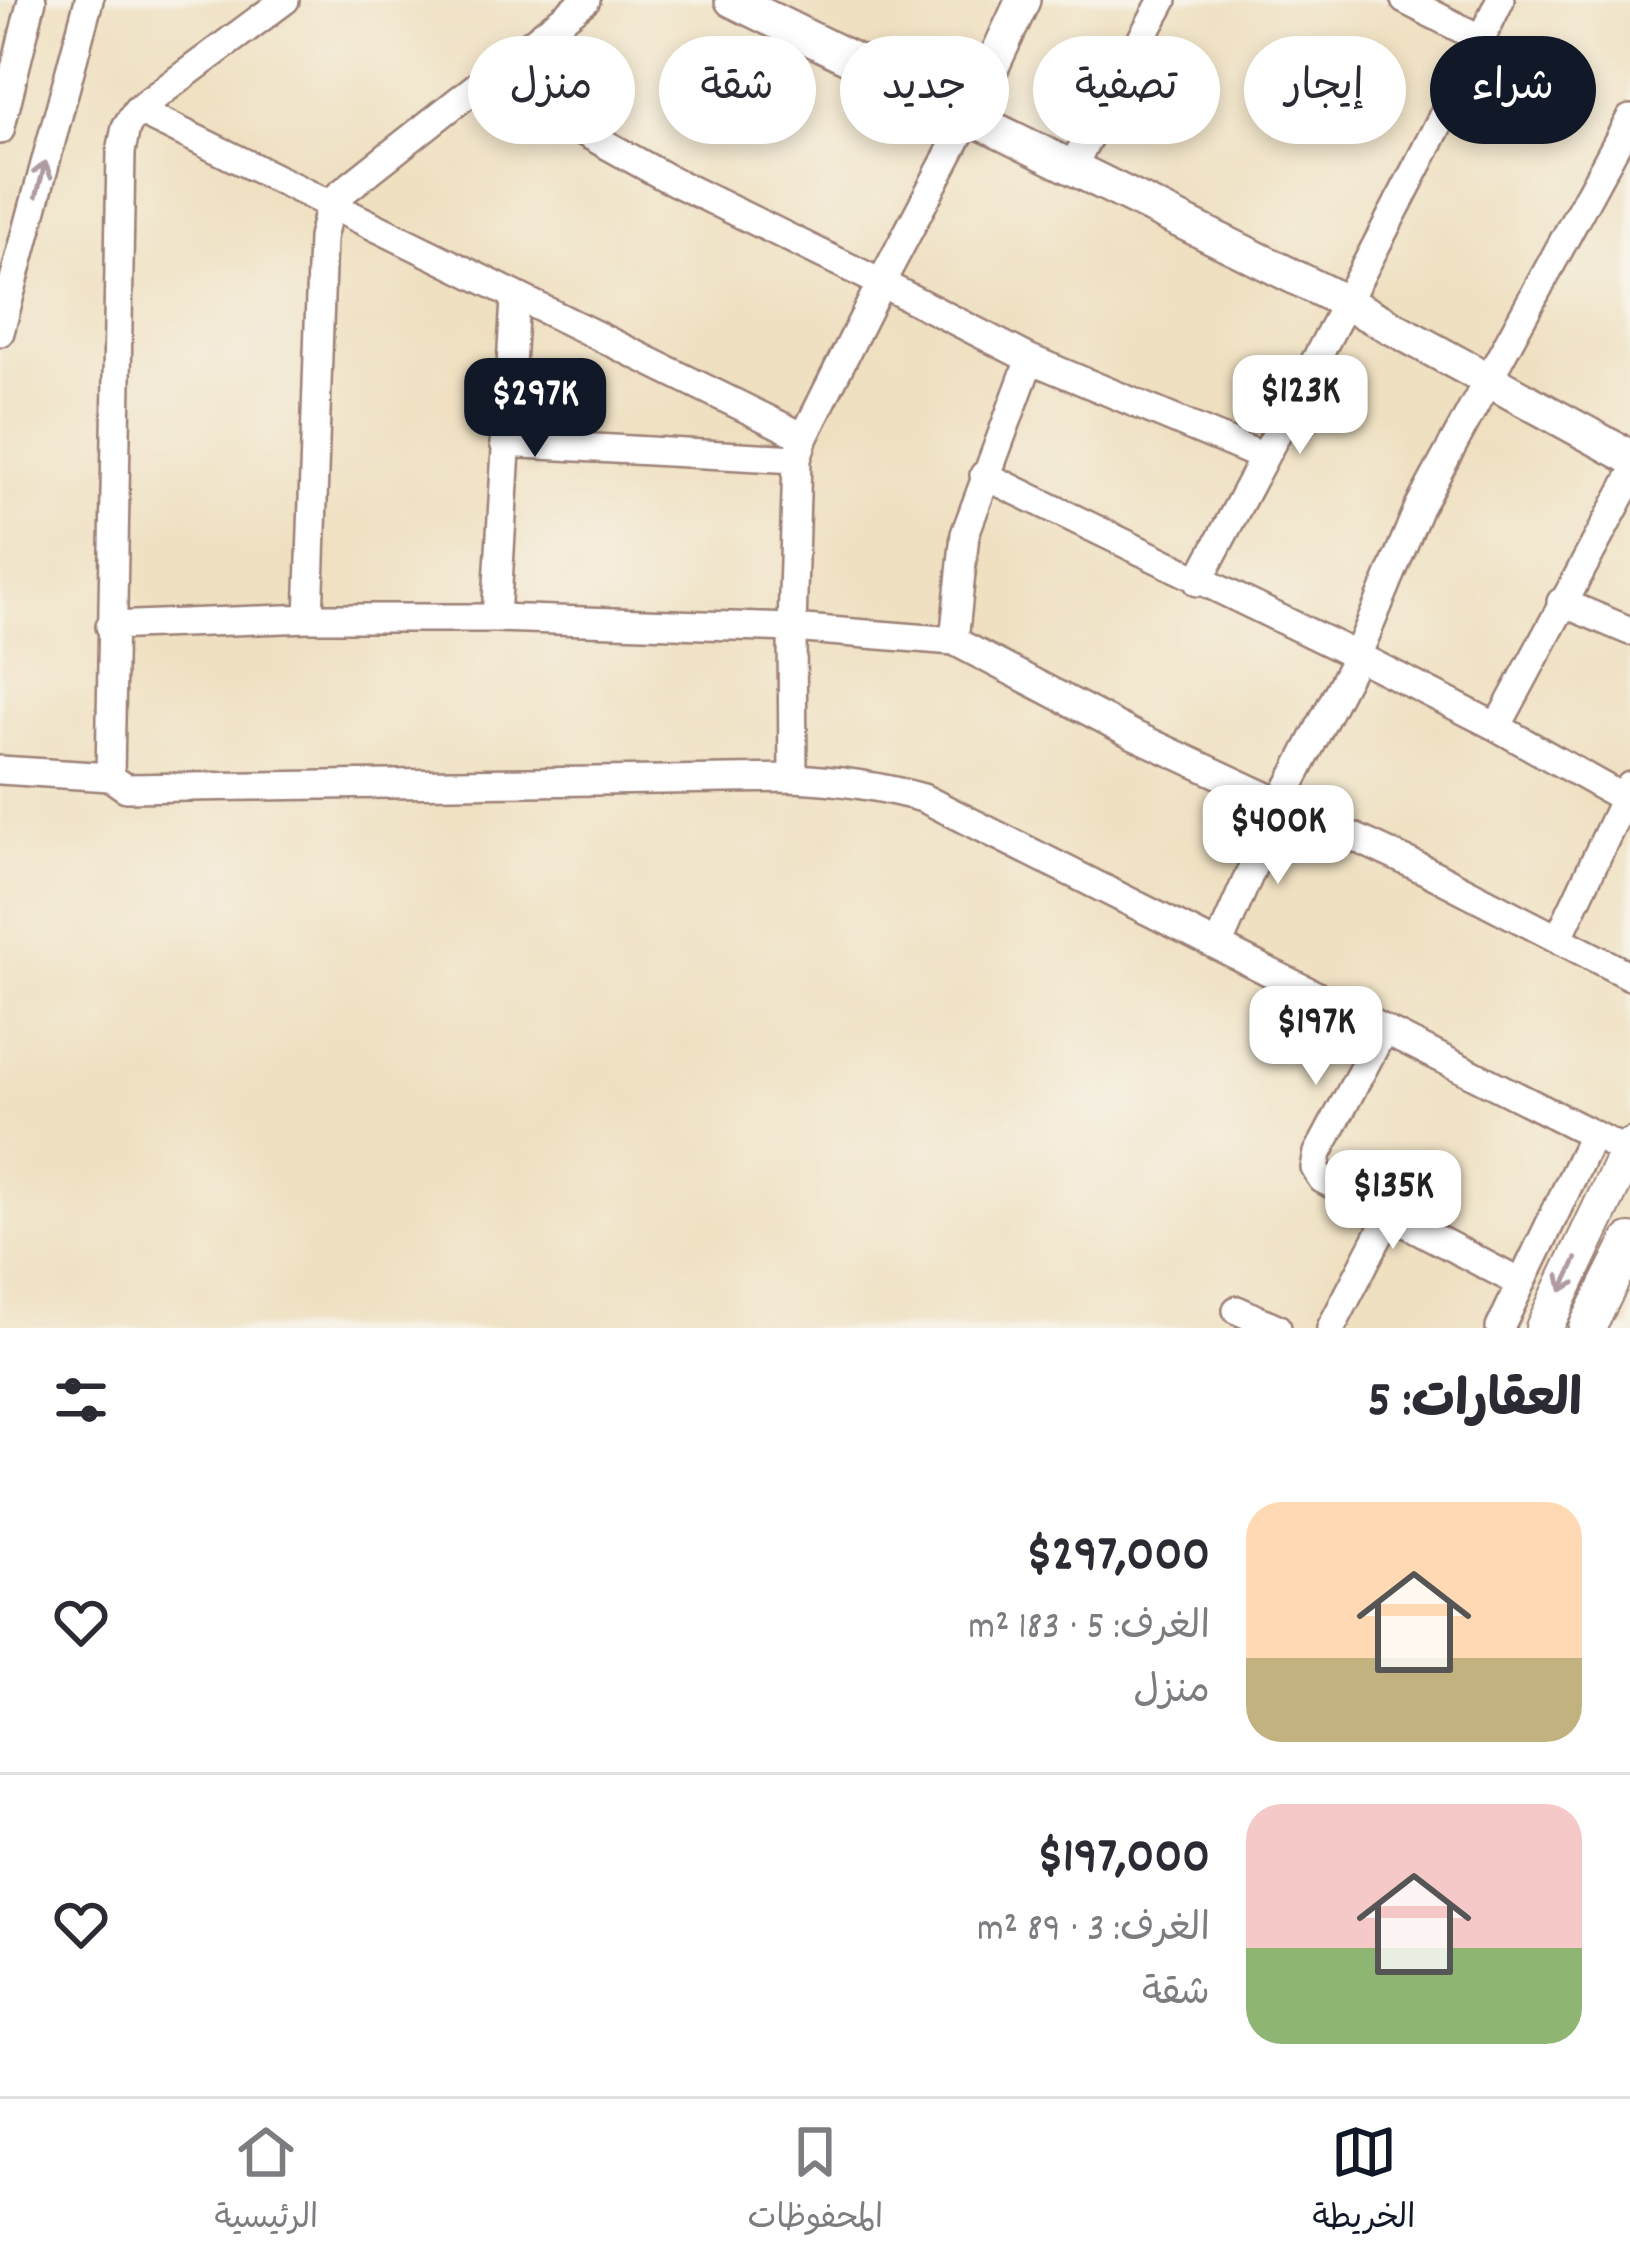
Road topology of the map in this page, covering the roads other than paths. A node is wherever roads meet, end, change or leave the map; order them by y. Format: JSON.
{"nodes":[{"id":1,"x":32,"y":0,"type":"edge"},
{"id":2,"x":89,"y":0,"type":"edge"},
{"id":3,"x":285,"y":0,"type":"edge"},
{"id":4,"x":586,"y":0,"type":"edge"},
{"id":5,"x":732,"y":0,"type":"edge"},
{"id":6,"x":1023,"y":0,"type":"edge"},
{"id":7,"x":1163,"y":0,"type":"edge"},
{"id":8,"x":1406,"y":0,"type":"edge"},
{"id":9,"x":1500,"y":0,"type":"edge"},
{"id":10,"x":541,"y":36,"type":"edge"},
{"id":11,"x":1006,"y":36,"type":"edge"},
{"id":12,"x":1475,"y":36,"type":"edge"},
{"id":13,"x":1482,"y":36,"type":"edge"},
{"id":14,"x":840,"y":54,"type":"edge"},
{"id":15,"x":468,"y":95,"type":"edge"},
{"id":16,"x":137,"y":110,"type":"junction"},
{"id":17,"x":1630,"y":119,"type":"edge"},
{"id":18,"x":0,"y":130,"type":"edge"},
{"id":19,"x":1009,"y":137,"type":"edge"},
{"id":20,"x":1430,"y":143,"type":"edge"},
{"id":21,"x":605,"y":144,"type":"edge"},
{"id":22,"x":954,"y":144,"type":"edge"},
{"id":23,"x":1072,"y":167,"type":"junction"},
{"id":24,"x":329,"y":208,"type":"junction"},
{"id":25,"x":881,"y":283,"type":"junction"},
{"id":26,"x":515,"y":298,"type":"junction"},
{"id":27,"x":1345,"y":302,"type":"junction"},
{"id":28,"x":0,"y":332,"type":"edge"},
{"id":29,"x":1030,"y":358,"type":"junction"},
{"id":30,"x":1487,"y":379,"type":"junction"},
{"id":31,"x":505,"y":443,"type":"junction"},
{"id":32,"x":800,"y":448,"type":"junction"},
{"id":33,"x":1264,"y":457,"type":"junction"},
{"id":34,"x":1630,"y":457,"type":"edge"},
{"id":35,"x":984,"y":476,"type":"junction"},
{"id":36,"x":1630,"y":478,"type":"edge"},
{"id":37,"x":1198,"y":582,"type":"junction"},
{"id":38,"x":1561,"y":602,"type":"junction"},
{"id":39,"x":309,"y":618,"type":"junction"},
{"id":40,"x":496,"y":618,"type":"junction"},
{"id":41,"x":110,"y":626,"type":"junction"},
{"id":42,"x":792,"y":628,"type":"junction"},
{"id":43,"x":1630,"y":631,"type":"edge"},
{"id":44,"x":955,"y":640,"type":"junction"},
{"id":45,"x":1357,"y":656,"type":"junction"},
{"id":46,"x":1497,"y":727,"type":"junction"},
{"id":47,"x":0,"y":770,"type":"edge"},
{"id":48,"x":110,"y":777,"type":"junction"},
{"id":49,"x":793,"y":778,"type":"junction"},
{"id":50,"x":1627,"y":792,"type":"edge"},
{"id":51,"x":1280,"y":804,"type":"junction"},
{"id":52,"x":1558,"y":937,"type":"junction"},
{"id":53,"x":1219,"y":944,"type":"junction"},
{"id":54,"x":1630,"y":976,"type":"edge"},
{"id":55,"x":1383,"y":1031,"type":"junction"},
{"id":56,"x":1592,"y":1136,"type":"junction"},
{"id":57,"x":1629,"y":1151,"type":"edge"},
{"id":58,"x":1390,"y":1214,"type":"junction"},
{"id":59,"x":1630,"y":1242,"type":"edge"},
{"id":60,"x":1520,"y":1283,"type":"junction"},
{"id":61,"x":1237,"y":1310,"type":"dead end"},
{"id":62,"x":1277,"y":1328,"type":"edge"},
{"id":63,"x":1331,"y":1328,"type":"edge"},
{"id":64,"x":1500,"y":1328,"type":"edge"},
{"id":65,"x":1544,"y":1328,"type":"edge"},
{"id":66,"x":1587,"y":1328,"type":"edge"}],
"edges":[{"from":1,"to":18,"type":"street"},
{"from":28,"to":2,"type":"street","one_way":true},
{"from":3,"to":16,"type":"street"},
{"from":4,"to":10,"type":"street"},
{"from":5,"to":14,"type":"street"},
{"from":6,"to":11,"type":"street"},
{"from":7,"to":23,"type":"street"},
{"from":8,"to":12,"type":"street"},
{"from":9,"to":13,"type":"street"},
{"from":15,"to":24,"type":"street"},
{"from":16,"to":24,"type":"street"},
{"from":16,"to":41,"type":"street"},
{"from":17,"to":30,"type":"street"},
{"from":19,"to":23,"type":"street"},
{"from":20,"to":27,"type":"street"},
{"from":21,"to":25,"type":"street"},
{"from":22,"to":25,"type":"street"},
{"from":23,"to":27,"type":"street"},
{"from":24,"to":26,"type":"street"},
{"from":24,"to":39,"type":"street"},
{"from":25,"to":29,"type":"street"},
{"from":25,"to":32,"type":"street"},
{"from":26,"to":31,"type":"street"},
{"from":26,"to":32,"type":"street"},
{"from":27,"to":30,"type":"street"},
{"from":27,"to":33,"type":"street"},
{"from":29,"to":33,"type":"street"},
{"from":29,"to":35,"type":"street"},
{"from":30,"to":34,"type":"street"},
{"from":30,"to":45,"type":"street"},
{"from":31,"to":32,"type":"street"},
{"from":31,"to":40,"type":"street"},
{"from":32,"to":42,"type":"street"},
{"from":33,"to":37,"type":"street"},
{"from":35,"to":37,"type":"street"},
{"from":35,"to":44,"type":"street"},
{"from":36,"to":38,"type":"street"},
{"from":37,"to":45,"type":"street"},
{"from":38,"to":43,"type":"street"},
{"from":38,"to":46,"type":"street"},
{"from":39,"to":40,"type":"street"},
{"from":39,"to":41,"type":"street"},
{"from":40,"to":42,"type":"street"},
{"from":41,"to":48,"type":"street"},
{"from":42,"to":44,"type":"street"},
{"from":42,"to":49,"type":"street"},
{"from":44,"to":51,"type":"street"},
{"from":45,"to":46,"type":"street"},
{"from":45,"to":51,"type":"street"},
{"from":46,"to":50,"type":"street"},
{"from":47,"to":48,"type":"street"},
{"from":48,"to":49,"type":"street"},
{"from":49,"to":53,"type":"street"},
{"from":50,"to":52,"type":"street"},
{"from":51,"to":52,"type":"street"},
{"from":51,"to":53,"type":"street"},
{"from":52,"to":54,"type":"street"},
{"from":53,"to":55,"type":"street"},
{"from":55,"to":56,"type":"street"},
{"from":55,"to":58,"type":"street"},
{"from":56,"to":57,"type":"street"},
{"from":56,"to":60,"type":"street"},
{"from":57,"to":65,"type":"main road","one_way":true},
{"from":58,"to":60,"type":"street"},
{"from":58,"to":63,"type":"street"},
{"from":59,"to":66,"type":"main road"},
{"from":60,"to":64,"type":"street"},
{"from":61,"to":62,"type":"street"}]}
